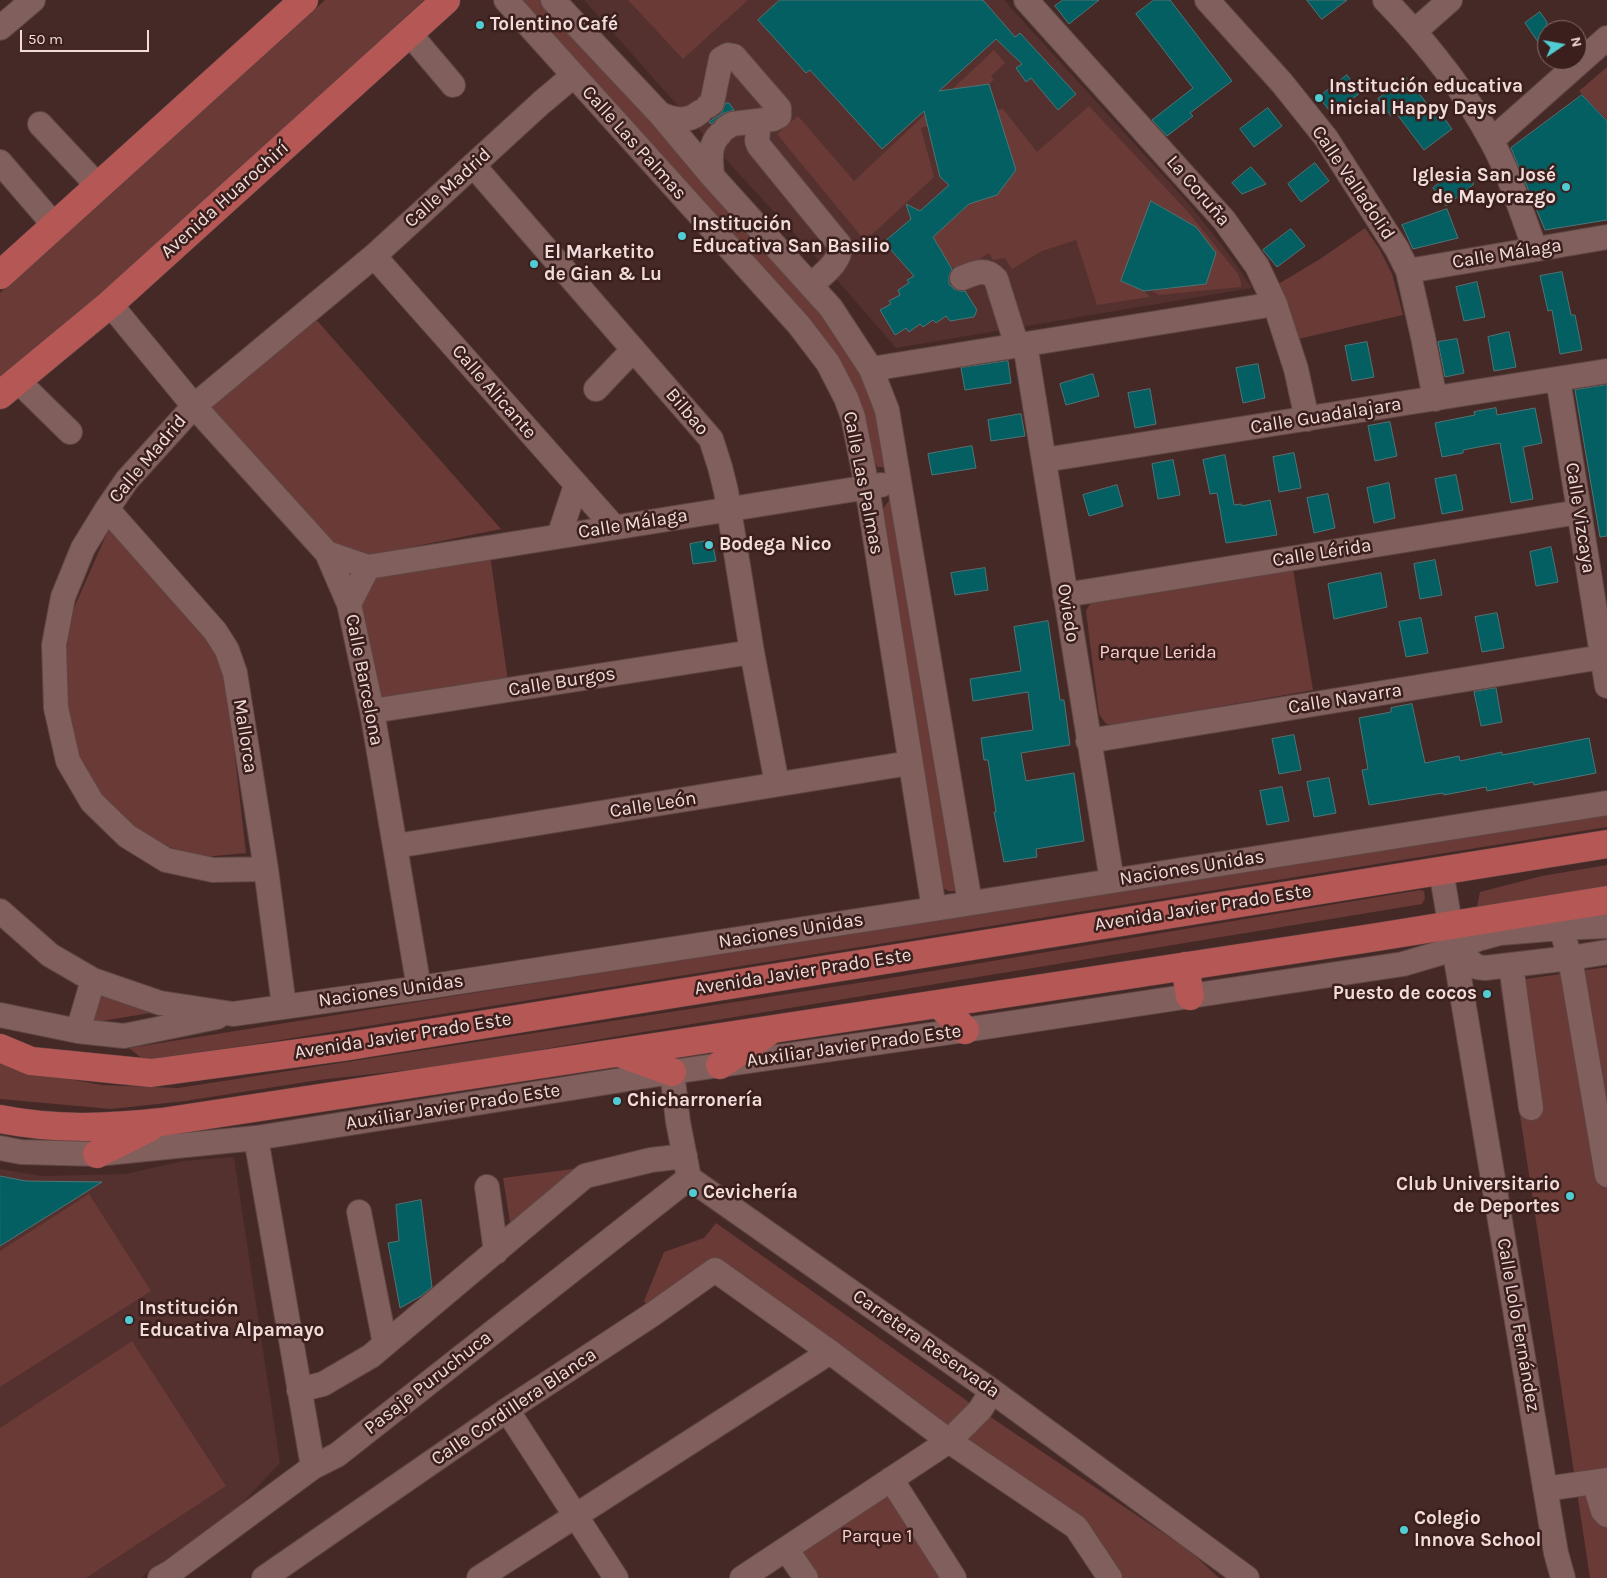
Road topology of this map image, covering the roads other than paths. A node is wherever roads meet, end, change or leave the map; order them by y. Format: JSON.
{"nodes":[{"id":1,"x":33,"y":0,"type":"edge"},
{"id":2,"x":304,"y":0,"type":"edge"},
{"id":3,"x":446,"y":0,"type":"edge"},
{"id":4,"x":506,"y":0,"type":"edge"},
{"id":5,"x":553,"y":0,"type":"edge"},
{"id":6,"x":1026,"y":0,"type":"edge"},
{"id":7,"x":1207,"y":0,"type":"edge"},
{"id":8,"x":1385,"y":0,"type":"edge"},
{"id":9,"x":1450,"y":0,"type":"edge"},
{"id":10,"x":0,"y":28,"type":"edge"},
{"id":11,"x":1415,"y":31,"type":"junction"},
{"id":12,"x":409,"y":33,"type":"junction"},
{"id":13,"x":1607,"y":38,"type":"edge"},
{"id":14,"x":573,"y":76,"type":"junction"},
{"id":15,"x":453,"y":85,"type":"dead end"},
{"id":16,"x":660,"y":114,"type":"junction"},
{"id":17,"x":760,"y":121,"type":"junction"},
{"id":18,"x":40,"y":124,"type":"dead end"},
{"id":19,"x":1492,"y":140,"type":"junction"},
{"id":20,"x":0,"y":162,"type":"edge"},
{"id":21,"x":473,"y":165,"type":"junction"},
{"id":22,"x":712,"y":176,"type":"junction"},
{"id":23,"x":98,"y":186,"type":"junction"},
{"id":24,"x":55,"y":226,"type":"junction"},
{"id":25,"x":1607,"y":237,"type":"edge"},
{"id":26,"x":1535,"y":250,"type":"junction"},
{"id":27,"x":374,"y":256,"type":"junction"},
{"id":28,"x":1408,"y":271,"type":"junction"},
{"id":29,"x":0,"y":275,"type":"edge"},
{"id":30,"x":962,"y":278,"type":"dead end"},
{"id":31,"x":811,"y":285,"type":"junction"},
{"id":32,"x":110,"y":304,"type":"junction"},
{"id":33,"x":1275,"y":304,"type":"junction"},
{"id":34,"x":1021,"y":345,"type":"junction"},
{"id":35,"x":633,"y":350,"type":"junction"},
{"id":36,"x":871,"y":370,"type":"junction"},
{"id":37,"x":1607,"y":372,"type":"edge"},
{"id":38,"x":1558,"y":379,"type":"junction"},
{"id":39,"x":9,"y":388,"type":"edge"},
{"id":40,"x":596,"y":389,"type":"dead end"},
{"id":41,"x":1435,"y":399,"type":"junction"},
{"id":42,"x":194,"y":406,"type":"junction"},
{"id":43,"x":1307,"y":419,"type":"junction"},
{"id":44,"x":70,"y":432,"type":"dead end"},
{"id":45,"x":1044,"y":460,"type":"junction"},
{"id":46,"x":899,"y":482,"type":"junction"},
{"id":47,"x":576,"y":485,"type":"junction"},
{"id":48,"x":867,"y":487,"type":"junction"},
{"id":49,"x":107,"y":509,"type":"junction"},
{"id":50,"x":729,"y":509,"type":"junction"},
{"id":51,"x":1579,"y":512,"type":"junction"},
{"id":52,"x":614,"y":528,"type":"junction"},
{"id":53,"x":559,"y":536,"type":"junction"},
{"id":54,"x":327,"y":553,"type":"junction"},
{"id":55,"x":368,"y":567,"type":"junction"},
{"id":56,"x":1065,"y":595,"type":"junction"},
{"id":57,"x":349,"y":604,"type":"junction"},
{"id":58,"x":752,"y":652,"type":"junction"},
{"id":59,"x":1602,"y":657,"type":"junction"},
{"id":60,"x":1607,"y":686,"type":"edge"},
{"id":61,"x":372,"y":711,"type":"junction"},
{"id":62,"x":1088,"y":741,"type":"junction"},
{"id":63,"x":910,"y":763,"type":"junction"},
{"id":64,"x":777,"y":784,"type":"junction"},
{"id":65,"x":1607,"y":803,"type":"edge"},
{"id":66,"x":1607,"y":844,"type":"edge"},
{"id":67,"x":396,"y":846,"type":"junction"},
{"id":68,"x":266,"y":869,"type":"junction"},
{"id":69,"x":1441,"y":870,"type":"junction"},
{"id":70,"x":1112,"y":881,"type":"junction"},
{"id":71,"x":1607,"y":900,"type":"edge"},
{"id":72,"x":970,"y":903,"type":"junction"},
{"id":73,"x":934,"y":909,"type":"junction"},
{"id":74,"x":0,"y":911,"type":"edge"},
{"id":75,"x":1607,"y":926,"type":"edge"},
{"id":76,"x":1561,"y":928,"type":"junction"},
{"id":77,"x":1452,"y":937,"type":"junction"},
{"id":78,"x":1607,"y":952,"type":"edge"},
{"id":79,"x":1570,"y":958,"type":"junction"},
{"id":80,"x":1511,"y":965,"type":"junction"},
{"id":81,"x":1185,"y":966,"type":"junction"},
{"id":82,"x":93,"y":980,"type":"junction"},
{"id":83,"x":419,"y":988,"type":"junction"},
{"id":84,"x":1190,"y":996,"type":"junction"},
{"id":85,"x":939,"y":1004,"type":"junction"},
{"id":86,"x":284,"y":1006,"type":"junction"},
{"id":87,"x":233,"y":1014,"type":"junction"},
{"id":88,"x":0,"y":1015,"type":"edge"},
{"id":89,"x":772,"y":1030,"type":"junction"},
{"id":90,"x":965,"y":1030,"type":"junction"},
{"id":91,"x":78,"y":1031,"type":"junction"},
{"id":92,"x":0,"y":1048,"type":"edge"},
{"id":93,"x":616,"y":1052,"type":"junction"},
{"id":94,"x":720,"y":1065,"type":"junction"},
{"id":95,"x":672,"y":1072,"type":"junction"},
{"id":96,"x":1531,"y":1108,"type":"dead end"},
{"id":97,"x":0,"y":1119,"type":"edge"},
{"id":98,"x":162,"y":1122,"type":"junction"},
{"id":99,"x":256,"y":1138,"type":"junction"},
{"id":100,"x":0,"y":1148,"type":"edge"},
{"id":101,"x":97,"y":1154,"type":"junction"},
{"id":102,"x":687,"y":1167,"type":"junction"},
{"id":103,"x":1607,"y":1175,"type":"edge"},
{"id":104,"x":487,"y":1188,"type":"dead end"},
{"id":105,"x":359,"y":1212,"type":"dead end"},
{"id":106,"x":496,"y":1252,"type":"junction"},
{"id":107,"x":385,"y":1344,"type":"junction"},
{"id":108,"x":830,"y":1352,"type":"junction"},
{"id":109,"x":300,"y":1390,"type":"junction"},
{"id":110,"x":992,"y":1391,"type":"junction"},
{"id":111,"x":507,"y":1410,"type":"junction"},
{"id":112,"x":949,"y":1441,"type":"junction"},
{"id":113,"x":313,"y":1467,"type":"junction"},
{"id":114,"x":891,"y":1480,"type":"junction"},
{"id":115,"x":1600,"y":1481,"type":"edge"},
{"id":116,"x":1545,"y":1489,"type":"junction"},
{"id":117,"x":1607,"y":1514,"type":"edge"},
{"id":118,"x":576,"y":1515,"type":"junction"},
{"id":119,"x":786,"y":1549,"type":"junction"},
{"id":120,"x":1556,"y":1553,"type":"junction"},
{"id":121,"x":1243,"y":1576,"type":"edge"},
{"id":122,"x":160,"y":1578,"type":"edge"},
{"id":123,"x":264,"y":1578,"type":"edge"},
{"id":124,"x":479,"y":1578,"type":"edge"},
{"id":125,"x":616,"y":1578,"type":"edge"},
{"id":126,"x":742,"y":1578,"type":"edge"},
{"id":127,"x":806,"y":1578,"type":"edge"},
{"id":128,"x":954,"y":1578,"type":"edge"},
{"id":129,"x":1110,"y":1578,"type":"edge"},
{"id":130,"x":1545,"y":1578,"type":"edge"},
{"id":131,"x":1563,"y":1578,"type":"edge"}],
"edges":[{"from":1,"to":10,"type":"street"},
{"from":2,"to":23,"type":"main road"},
{"from":3,"to":12,"type":"main road","name":"Avenida Huarochirí"},
{"from":4,"to":14,"type":"street","name":"Calle Las Palmas"},
{"from":5,"to":16,"type":"street","name":"Calle Las Palmas"},
{"from":6,"to":33,"type":"street","name":"La Coruña"},
{"from":7,"to":28,"type":"street","name":"Calle Valladolid"},
{"from":8,"to":11,"type":"street"},
{"from":9,"to":11,"type":"street"},
{"from":11,"to":19,"type":"street"},
{"from":12,"to":15,"type":"street"},
{"from":12,"to":32,"type":"main road","name":"Avenida Huarochirí"},
{"from":13,"to":19,"type":"street"},
{"from":14,"to":21,"type":"street","name":"Calle Madrid"},
{"from":14,"to":48,"type":"street","name":"Calle Las Palmas"},
{"from":16,"to":17,"type":"street"},
{"from":16,"to":22,"type":"street","name":"Calle Las Palmas"},
{"from":17,"to":22,"type":"street"},
{"from":17,"to":31,"type":"street"},
{"from":18,"to":23,"type":"street"},
{"from":19,"to":26,"type":"street"},
{"from":20,"to":24,"type":"street"},
{"from":21,"to":27,"type":"street","name":"Calle Madrid"},
{"from":21,"to":35,"type":"street","name":"Bilbao"},
{"from":22,"to":31,"type":"street","name":"Calle Las Palmas"},
{"from":23,"to":24,"type":"main road"},
{"from":24,"to":29,"type":"main road"},
{"from":25,"to":26,"type":"street","name":"Calle Málaga"},
{"from":26,"to":28,"type":"street","name":"Calle Málaga"},
{"from":27,"to":42,"type":"street","name":"Calle Madrid"},
{"from":27,"to":47,"type":"street","name":"Calle Alicante"},
{"from":28,"to":41,"type":"street","name":"Calle Valladolid"},
{"from":30,"to":34,"type":"street","name":"Oviedo"},
{"from":31,"to":36,"type":"street","name":"Calle Las Palmas"},
{"from":32,"to":39,"type":"main road","name":"Avenida Huarochirí"},
{"from":32,"to":42,"type":"street"},
{"from":33,"to":34,"type":"street"},
{"from":33,"to":43,"type":"street","name":"La Coruña"},
{"from":34,"to":36,"type":"street"},
{"from":34,"to":45,"type":"street","name":"Oviedo"},
{"from":35,"to":40,"type":"street"},
{"from":35,"to":50,"type":"street","name":"Bilbao"},
{"from":36,"to":46,"type":"street","name":"Calle Las Palmas"},
{"from":37,"to":38,"type":"street","name":"Calle Guadalajara"},
{"from":38,"to":41,"type":"street","name":"Calle Guadalajara"},
{"from":38,"to":51,"type":"street","name":"Calle Vizcaya"},
{"from":39,"to":44,"type":"street"},
{"from":41,"to":43,"type":"street","name":"Calle Guadalajara"},
{"from":42,"to":49,"type":"street","name":"Calle Madrid"},
{"from":42,"to":54,"type":"street"},
{"from":43,"to":45,"type":"street","name":"Calle Guadalajara"},
{"from":45,"to":56,"type":"street","name":"Oviedo"},
{"from":46,"to":48,"type":"street","name":"Calle Málaga"},
{"from":46,"to":72,"type":"street","name":"Calle Las Palmas"},
{"from":47,"to":52,"type":"street","name":"Calle Alicante"},
{"from":47,"to":53,"type":"street"},
{"from":48,"to":50,"type":"street","name":"Calle Málaga"},
{"from":48,"to":63,"type":"street","name":"Calle Las Palmas"},
{"from":49,"to":68,"type":"street","name":"Mallorca"},
{"from":49,"to":68,"type":"street","name":"Calle Madrid"},
{"from":50,"to":52,"type":"street","name":"Calle Málaga"},
{"from":50,"to":58,"type":"street","name":"Bilbao"},
{"from":51,"to":56,"type":"street","name":"Calle Lérida"},
{"from":51,"to":59,"type":"street","name":"Calle Vizcaya"},
{"from":52,"to":53,"type":"street","name":"Calle Málaga"},
{"from":53,"to":55,"type":"street","name":"Calle Málaga"},
{"from":54,"to":55,"type":"street"},
{"from":54,"to":57,"type":"street"},
{"from":55,"to":57,"type":"street","name":"Calle Barcelona"},
{"from":56,"to":62,"type":"street","name":"Oviedo"},
{"from":57,"to":61,"type":"street","name":"Calle Barcelona"},
{"from":58,"to":61,"type":"street","name":"Calle Burgos"},
{"from":58,"to":64,"type":"street","name":"Bilbao"},
{"from":59,"to":60,"type":"street","name":"Calle Vizcaya"},
{"from":59,"to":62,"type":"street","name":"Calle Navarra"},
{"from":61,"to":67,"type":"street","name":"Calle Barcelona"},
{"from":62,"to":70,"type":"street","name":"Oviedo"},
{"from":63,"to":64,"type":"street","name":"Calle León"},
{"from":63,"to":73,"type":"street","name":"Calle Las Palmas"},
{"from":64,"to":67,"type":"street","name":"Calle León"},
{"from":65,"to":70,"type":"street","name":"Naciones Unidas"},
{"from":66,"to":69,"type":"main road","name":"Avenida Javier Prado Este"},
{"from":67,"to":83,"type":"street","name":"Calle Barcelona"},
{"from":68,"to":86,"type":"street","name":"Mallorca"},
{"from":69,"to":77,"type":"street"},
{"from":69,"to":92,"type":"main road","name":"Avenida Javier Prado Este"},
{"from":70,"to":72,"type":"street","name":"Naciones Unidas"},
{"from":71,"to":77,"type":"main road"},
{"from":72,"to":73,"type":"street","name":"Naciones Unidas"},
{"from":73,"to":83,"type":"street","name":"Naciones Unidas"},
{"from":74,"to":82,"type":"street","name":"Naciones Unidas"},
{"from":75,"to":76,"type":"street","name":"Auxiliar Javier Prado Este"},
{"from":76,"to":77,"type":"street","name":"Auxiliar Javier Prado Este"},
{"from":76,"to":79,"type":"street"},
{"from":77,"to":80,"type":"street"},
{"from":77,"to":81,"type":"main road"},
{"from":77,"to":84,"type":"street","name":"Auxiliar Javier Prado Este"},
{"from":77,"to":116,"type":"street","name":"Calle Lolo Fernández"},
{"from":78,"to":79,"type":"street"},
{"from":79,"to":80,"type":"street"},
{"from":79,"to":103,"type":"street"},
{"from":80,"to":96,"type":"street"},
{"from":81,"to":84,"type":"main road"},
{"from":81,"to":85,"type":"main road"},
{"from":82,"to":87,"type":"street","name":"Naciones Unidas"},
{"from":82,"to":91,"type":"street"},
{"from":83,"to":86,"type":"street","name":"Naciones Unidas"},
{"from":84,"to":90,"type":"street","name":"Auxiliar Javier Prado Este"},
{"from":85,"to":89,"type":"main road"},
{"from":85,"to":90,"type":"main road"},
{"from":86,"to":87,"type":"street","name":"Naciones Unidas"},
{"from":87,"to":91,"type":"street"},
{"from":88,"to":91,"type":"street"},
{"from":89,"to":93,"type":"main road"},
{"from":89,"to":94,"type":"main road"},
{"from":90,"to":94,"type":"street","name":"Auxiliar Javier Prado Este"},
{"from":93,"to":95,"type":"main road"},
{"from":93,"to":98,"type":"main road"},
{"from":94,"to":95,"type":"street","name":"Auxiliar Javier Prado Este"},
{"from":95,"to":99,"type":"street","name":"Auxiliar Javier Prado Este"},
{"from":95,"to":102,"type":"street"},
{"from":97,"to":98,"type":"main road"},
{"from":98,"to":101,"type":"main road"},
{"from":99,"to":101,"type":"street","name":"Auxiliar Javier Prado Este"},
{"from":99,"to":109,"type":"street"},
{"from":100,"to":101,"type":"street","name":"Auxiliar Javier Prado Este"},
{"from":102,"to":106,"type":"street"},
{"from":102,"to":110,"type":"street","name":"Carretera Reservada"},
{"from":102,"to":113,"type":"street","name":"Pasaje Puruchuca"},
{"from":104,"to":106,"type":"street"},
{"from":105,"to":107,"type":"street"},
{"from":106,"to":107,"type":"street"},
{"from":107,"to":109,"type":"street"},
{"from":108,"to":111,"type":"street","name":"Calle Cordillera Blanca"},
{"from":108,"to":112,"type":"street"},
{"from":108,"to":118,"type":"street"},
{"from":109,"to":113,"type":"street"},
{"from":110,"to":112,"type":"street"},
{"from":110,"to":121,"type":"street","name":"Carretera Reservada"},
{"from":111,"to":118,"type":"street"},
{"from":111,"to":123,"type":"street","name":"Calle Cordillera Blanca"},
{"from":112,"to":114,"type":"street"},
{"from":112,"to":129,"type":"street"},
{"from":113,"to":122,"type":"street","name":"Pasaje Puruchuca"},
{"from":114,"to":119,"type":"street"},
{"from":114,"to":128,"type":"street"},
{"from":115,"to":116,"type":"street"},
{"from":115,"to":117,"type":"street"},
{"from":116,"to":120,"type":"street","name":"Calle Lolo Fernández"},
{"from":118,"to":124,"type":"street"},
{"from":118,"to":125,"type":"street"},
{"from":119,"to":126,"type":"street"},
{"from":119,"to":127,"type":"street"},
{"from":120,"to":130,"type":"street"},
{"from":120,"to":131,"type":"street"}]}
